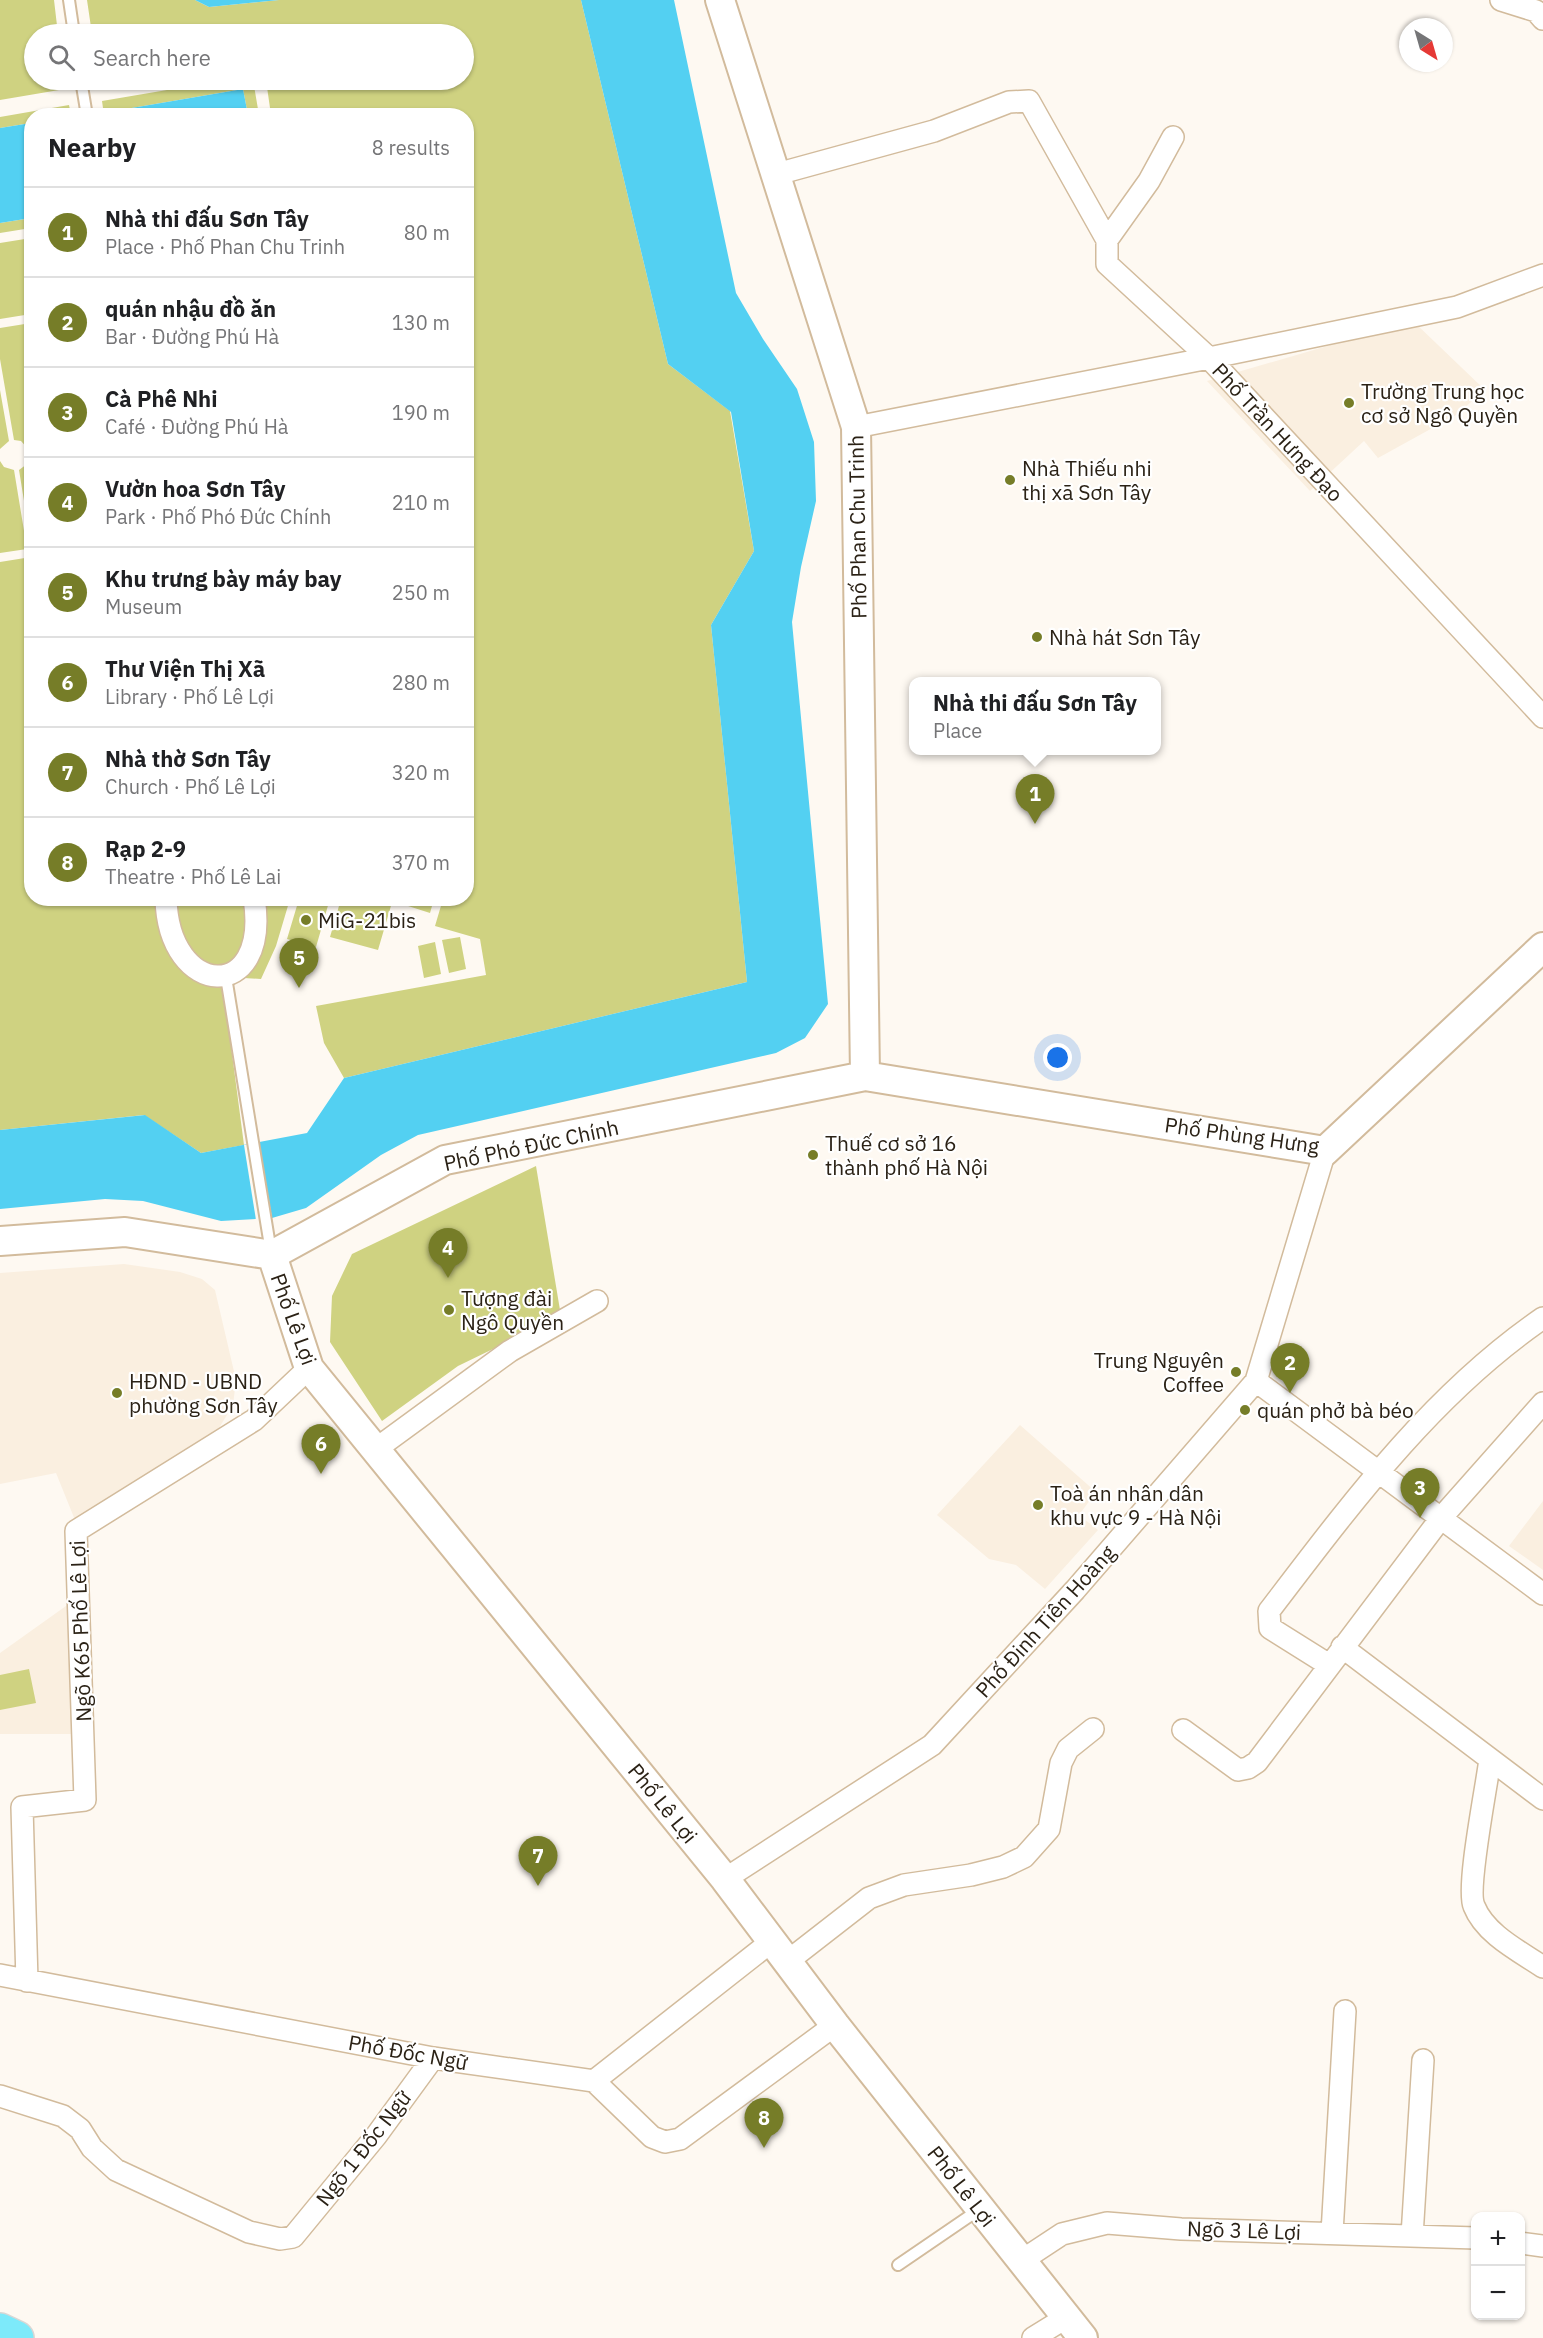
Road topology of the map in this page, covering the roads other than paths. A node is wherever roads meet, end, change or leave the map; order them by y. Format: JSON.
{"nodes":[{"id":1,"x":69,"y":0,"type":"edge"},
{"id":2,"x":720,"y":0,"type":"edge"},
{"id":3,"x":1501,"y":0,"type":"edge"},
{"id":4,"x":1543,"y":19,"type":"edge"},
{"id":5,"x":73,"y":24,"type":"edge"},
{"id":6,"x":83,"y":90,"type":"edge"},
{"id":7,"x":86,"y":108,"type":"edge"},
{"id":8,"x":1173,"y":137,"type":"dead end"},
{"id":9,"x":777,"y":174,"type":"junction"},
{"id":10,"x":1107,"y":240,"type":"junction"},
{"id":11,"x":1543,"y":275,"type":"edge"},
{"id":12,"x":1209,"y":358,"type":"junction"},
{"id":13,"x":856,"y":427,"type":"junction"},
{"id":14,"x":1543,"y":717,"type":"edge"},
{"id":15,"x":167,"y":906,"type":"edge"},
{"id":16,"x":255,"y":906,"type":"edge"},
{"id":17,"x":1543,"y":947,"type":"edge"},
{"id":18,"x":226,"y":977,"type":"junction"},
{"id":19,"x":865,"y":1076,"type":"junction"},
{"id":20,"x":1325,"y":1151,"type":"junction"},
{"id":21,"x":0,"y":1241,"type":"edge"},
{"id":22,"x":272,"y":1255,"type":"junction"},
{"id":23,"x":597,"y":1301,"type":"dead end"},
{"id":24,"x":1543,"y":1318,"type":"edge"},
{"id":25,"x":309,"y":1368,"type":"junction"},
{"id":26,"x":1256,"y":1381,"type":"junction"},
{"id":27,"x":1543,"y":1403,"type":"edge"},
{"id":28,"x":376,"y":1449,"type":"junction"},
{"id":29,"x":1378,"y":1471,"type":"junction"},
{"id":30,"x":1441,"y":1518,"type":"junction"},
{"id":31,"x":1543,"y":1594,"type":"edge"},
{"id":32,"x":1342,"y":1647,"type":"junction"},
{"id":33,"x":1329,"y":1665,"type":"junction"},
{"id":34,"x":1093,"y":1729,"type":"dead end"},
{"id":35,"x":1184,"y":1730,"type":"dead end"},
{"id":36,"x":1490,"y":1759,"type":"junction"},
{"id":37,"x":1543,"y":1799,"type":"edge"},
{"id":38,"x":725,"y":1879,"type":"junction"},
{"id":39,"x":780,"y":1951,"type":"junction"},
{"id":40,"x":1543,"y":1966,"type":"edge"},
{"id":41,"x":0,"y":1975,"type":"edge"},
{"id":42,"x":27,"y":1981,"type":"junction"},
{"id":43,"x":1345,"y":2011,"type":"dead end"},
{"id":44,"x":835,"y":2025,"type":"junction"},
{"id":45,"x":433,"y":2058,"type":"junction"},
{"id":46,"x":1423,"y":2060,"type":"dead end"},
{"id":47,"x":594,"y":2081,"type":"junction"},
{"id":48,"x":0,"y":2096,"type":"edge"},
{"id":49,"x":980,"y":2209,"type":"junction"},
{"id":50,"x":1332,"y":2233,"type":"junction"},
{"id":51,"x":1412,"y":2236,"type":"junction"},
{"id":52,"x":1471,"y":2238,"type":"edge"},
{"id":53,"x":1525,"y":2244,"type":"edge"},
{"id":54,"x":1543,"y":2246,"type":"edge"},
{"id":55,"x":1021,"y":2260,"type":"junction"},
{"id":56,"x":898,"y":2265,"type":"dead end"},
{"id":57,"x":1075,"y":2327,"type":"edge"},
{"id":58,"x":0,"y":2330,"type":"edge"},
{"id":59,"x":17,"y":2338,"type":"edge"},
{"id":60,"x":1033,"y":2338,"type":"edge"}],
"edges":[{"from":1,"to":5,"type":"lane"},
{"from":2,"to":9,"type":"main road","name":"Phố Phan Chu Trinh"},
{"from":3,"to":4,"type":"street"},
{"from":6,"to":7,"type":"lane"},
{"from":8,"to":10,"type":"street"},
{"from":9,"to":10,"type":"street"},
{"from":9,"to":13,"type":"main road","name":"Phố Phan Chu Trinh"},
{"from":10,"to":12,"type":"street"},
{"from":11,"to":12,"type":"street"},
{"from":12,"to":13,"type":"street","name":"Phố Trần Hưng Đạo"},
{"from":12,"to":14,"type":"street","name":"Phố Trần Hưng Đạo"},
{"from":13,"to":19,"type":"main road","name":"Phố Phan Chu Trinh"},
{"from":15,"to":18,"type":"street"},
{"from":16,"to":18,"type":"street"},
{"from":17,"to":20,"type":"main road","name":"Phố Phùng Hưng"},
{"from":18,"to":22,"type":"lane"},
{"from":19,"to":20,"type":"main road","name":"Phố Phùng Hưng"},
{"from":19,"to":22,"type":"main road","name":"Phố Phó Đức Chính"},
{"from":20,"to":26,"type":"street","name":"Phố Đinh Tiên Hoàng"},
{"from":21,"to":22,"type":"main road"},
{"from":22,"to":25,"type":"main road","name":"Phố Lê Lợi"},
{"from":23,"to":28,"type":"street"},
{"from":24,"to":29,"type":"street"},
{"from":25,"to":28,"type":"main road","name":"Phố Lê Lợi"},
{"from":25,"to":42,"type":"street","name":"Ngõ K65 Phố Lê Lợi"},
{"from":26,"to":29,"type":"street"},
{"from":26,"to":38,"type":"street","name":"Phố Đinh Tiên Hoàng"},
{"from":27,"to":30,"type":"street"},
{"from":28,"to":38,"type":"main road","name":"Phố Lê Lợi"},
{"from":29,"to":30,"type":"street"},
{"from":29,"to":33,"type":"street"},
{"from":30,"to":31,"type":"street"},
{"from":30,"to":32,"type":"street"},
{"from":32,"to":33,"type":"street"},
{"from":32,"to":36,"type":"street"},
{"from":33,"to":35,"type":"street"},
{"from":34,"to":39,"type":"street"},
{"from":36,"to":37,"type":"street"},
{"from":36,"to":40,"type":"street"},
{"from":38,"to":39,"type":"main road","name":"Phố Lê Lợi"},
{"from":39,"to":44,"type":"main road","name":"Phố Lê Lợi"},
{"from":39,"to":47,"type":"street"},
{"from":41,"to":42,"type":"street","name":"Phố Đốc Ngữ"},
{"from":42,"to":45,"type":"street","name":"Phố Đốc Ngữ"},
{"from":43,"to":50,"type":"street"},
{"from":44,"to":47,"type":"street"},
{"from":44,"to":49,"type":"main road","name":"Phố Lê Lợi"},
{"from":45,"to":47,"type":"street","name":"Phố Đốc Ngữ"},
{"from":45,"to":48,"type":"street","name":"Ngõ 1 Đốc Ngữ"},
{"from":46,"to":51,"type":"street"},
{"from":49,"to":55,"type":"main road","name":"Phố Lê Lợi"},
{"from":49,"to":56,"type":"lane"},
{"from":50,"to":51,"type":"street","name":"Ngõ 3 Lê Lợi"},
{"from":50,"to":55,"type":"street","name":"Ngõ 3 Lê Lợi"},
{"from":51,"to":52,"type":"street","name":"Ngõ 3 Lê Lợi"},
{"from":53,"to":54,"type":"street"},
{"from":55,"to":57,"type":"main road","name":"Phố Lê Lợi"},
{"from":57,"to":60,"type":"street"},
{"from":58,"to":59,"type":"highway"}]}
